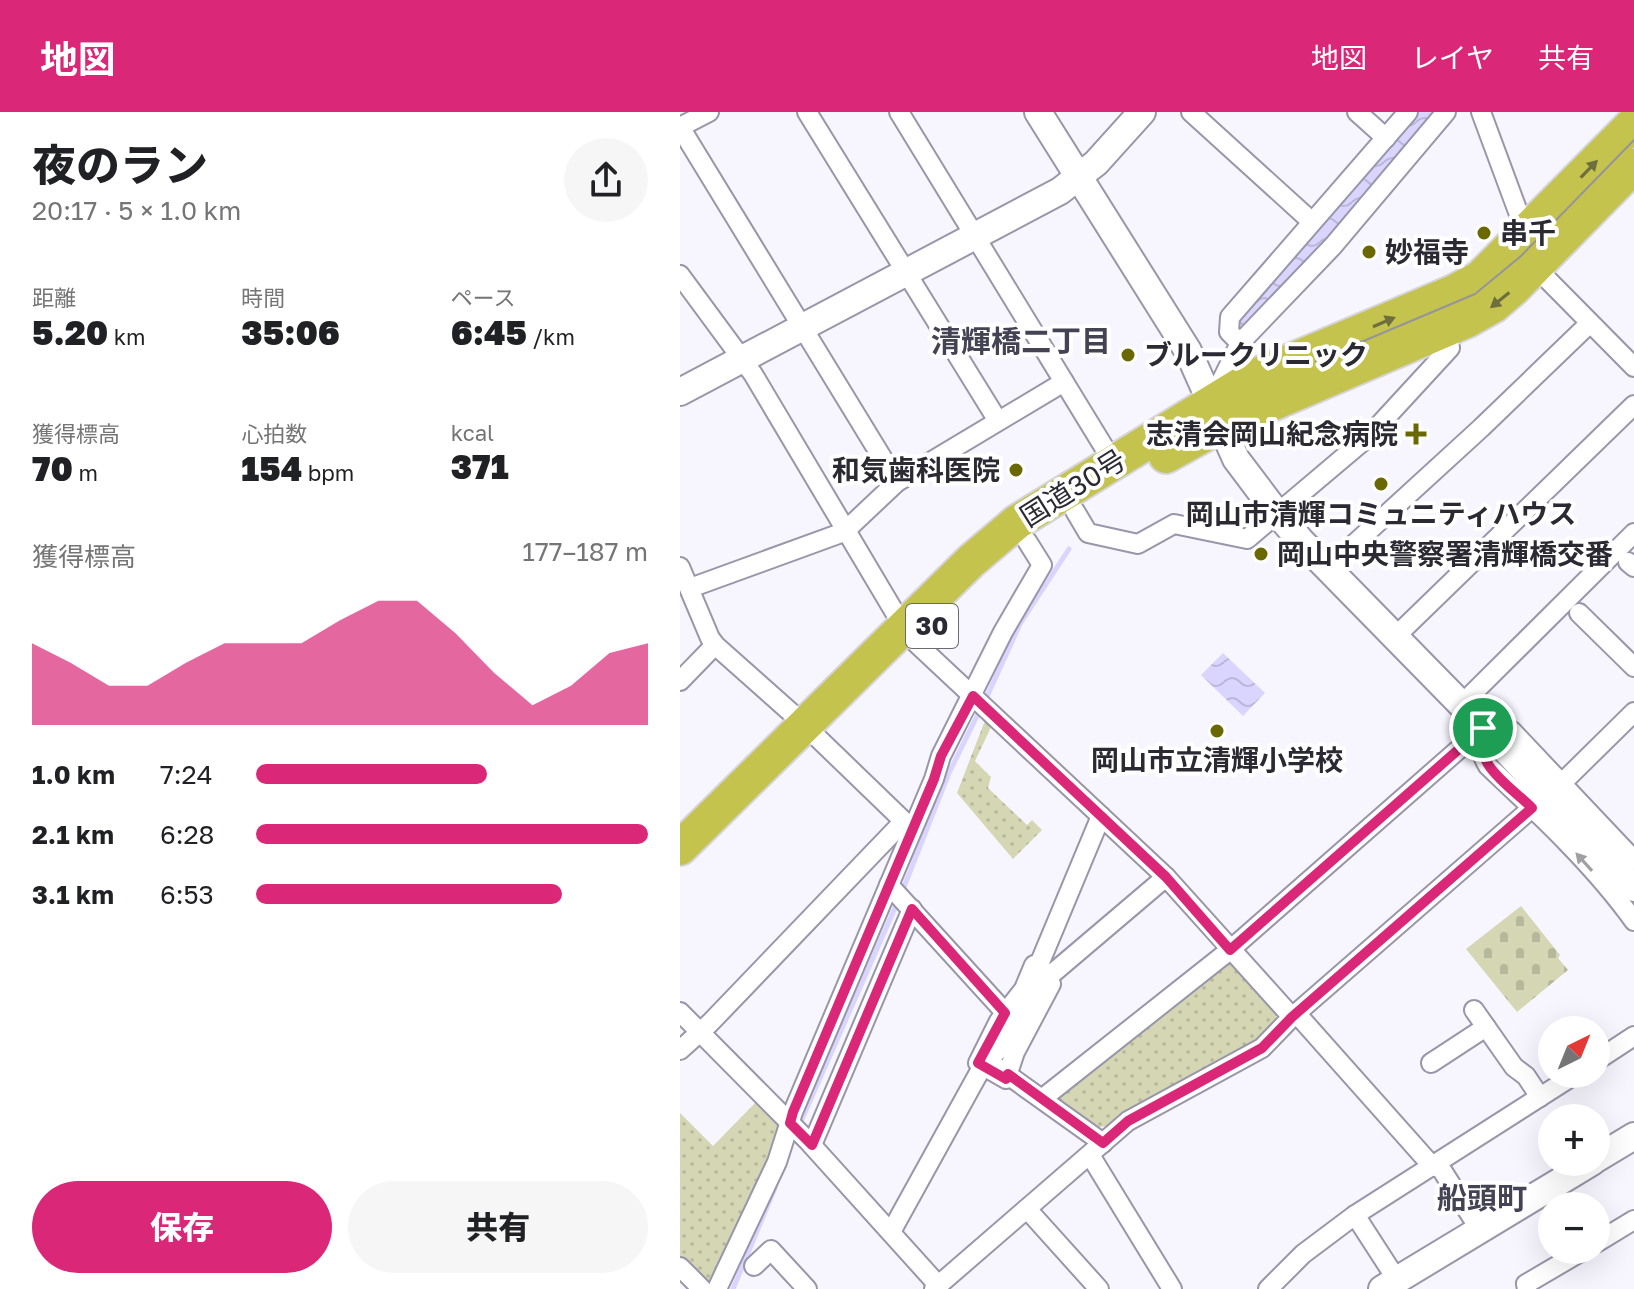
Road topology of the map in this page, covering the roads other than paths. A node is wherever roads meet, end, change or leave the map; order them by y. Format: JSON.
{"nodes":[{"id":1,"x":807,"y":112,"type":"edge"},
{"id":2,"x":899,"y":112,"type":"edge"},
{"id":3,"x":1038,"y":112,"type":"edge"},
{"id":4,"x":1142,"y":112,"type":"edge"},
{"id":5,"x":1191,"y":112,"type":"edge"},
{"id":6,"x":1357,"y":112,"type":"edge"},
{"id":7,"x":1408,"y":112,"type":"edge"},
{"id":8,"x":1446,"y":112,"type":"edge"},
{"id":9,"x":1481,"y":112,"type":"edge"},
{"id":10,"x":701,"y":114,"type":"edge"},
{"id":11,"x":1634,"y":123,"type":"edge"},
{"id":12,"x":680,"y":127,"type":"edge"},
{"id":13,"x":1386,"y":138,"type":"junction"},
{"id":14,"x":1634,"y":166,"type":"edge"},
{"id":15,"x":1079,"y":178,"type":"junction"},
{"id":16,"x":1311,"y":221,"type":"junction"},
{"id":17,"x":975,"y":235,"type":"junction"},
{"id":18,"x":1532,"y":248,"type":"junction"},
{"id":19,"x":905,"y":272,"type":"junction"},
{"id":20,"x":680,"y":275,"type":"edge"},
{"id":21,"x":1590,"y":323,"type":"junction"},
{"id":22,"x":802,"y":326,"type":"junction"},
{"id":23,"x":1447,"y":329,"type":"junction"},
{"id":24,"x":1240,"y":343,"type":"junction"},
{"id":25,"x":742,"y":358,"type":"junction"},
{"id":26,"x":1634,"y":367,"type":"edge"},
{"id":27,"x":1064,"y":382,"type":"junction"},
{"id":28,"x":680,"y":392,"type":"edge"},
{"id":29,"x":1634,"y":405,"type":"edge"},
{"id":30,"x":1217,"y":413,"type":"junction"},
{"id":31,"x":998,"y":421,"type":"junction"},
{"id":32,"x":1113,"y":462,"type":"junction"},
{"id":33,"x":897,"y":482,"type":"junction"},
{"id":34,"x":1075,"y":511,"type":"junction"},
{"id":35,"x":1276,"y":512,"type":"junction"},
{"id":36,"x":844,"y":532,"type":"junction"},
{"id":37,"x":1634,"y":533,"type":"edge"},
{"id":38,"x":1027,"y":541,"type":"junction"},
{"id":39,"x":680,"y":567,"type":"edge"},
{"id":40,"x":1328,"y":568,"type":"junction"},
{"id":41,"x":690,"y":588,"type":"junction"},
{"id":42,"x":1579,"y":613,"type":"dead end"},
{"id":43,"x":910,"y":636,"type":"junction"},
{"id":44,"x":1395,"y":637,"type":"junction"},
{"id":45,"x":715,"y":645,"type":"junction"},
{"id":46,"x":1634,"y":667,"type":"edge"},
{"id":47,"x":680,"y":681,"type":"edge"},
{"id":48,"x":979,"y":702,"type":"junction"},
{"id":49,"x":1461,"y":705,"type":"junction"},
{"id":50,"x":1634,"y":712,"type":"edge"},
{"id":51,"x":1483,"y":728,"type":"junction"},
{"id":52,"x":812,"y":732,"type":"junction"},
{"id":53,"x":1562,"y":783,"type":"junction"},
{"id":54,"x":1532,"y":808,"type":"junction"},
{"id":55,"x":1101,"y":816,"type":"junction"},
{"id":56,"x":907,"y":826,"type":"junction"},
{"id":57,"x":680,"y":848,"type":"edge"},
{"id":58,"x":1634,"y":860,"type":"edge"},
{"id":59,"x":680,"y":875,"type":"edge"},
{"id":60,"x":1166,"y":877,"type":"junction"},
{"id":61,"x":1634,"y":888,"type":"edge"},
{"id":62,"x":901,"y":897,"type":"junction"},
{"id":63,"x":1634,"y":921,"type":"edge"},
{"id":64,"x":1230,"y":950,"type":"junction"},
{"id":65,"x":1043,"y":973,"type":"junction"},
{"id":66,"x":1474,"y":1010,"type":"dead end"},
{"id":67,"x":680,"y":1012,"type":"edge"},
{"id":68,"x":1294,"y":1015,"type":"junction"},
{"id":69,"x":1009,"y":1017,"type":"junction"},
{"id":70,"x":1486,"y":1027,"type":"junction"},
{"id":71,"x":700,"y":1032,"type":"junction"},
{"id":72,"x":1634,"y":1036,"type":"edge"},
{"id":73,"x":680,"y":1050,"type":"edge"},
{"id":74,"x":1610,"y":1052,"type":"edge"},
{"id":75,"x":1431,"y":1063,"type":"dead end"},
{"id":76,"x":986,"y":1064,"type":"junction"},
{"id":77,"x":1008,"y":1074,"type":"junction"},
{"id":78,"x":1554,"y":1088,"type":"edge"},
{"id":79,"x":1540,"y":1097,"type":"junction"},
{"id":80,"x":1043,"y":1098,"type":"junction"},
{"id":81,"x":792,"y":1125,"type":"junction"},
{"id":82,"x":1634,"y":1136,"type":"edge"},
{"id":83,"x":810,"y":1143,"type":"junction"},
{"id":84,"x":1096,"y":1149,"type":"junction"},
{"id":85,"x":1610,"y":1151,"type":"edge"},
{"id":86,"x":1436,"y":1166,"type":"junction"},
{"id":87,"x":1569,"y":1176,"type":"edge"},
{"id":88,"x":1027,"y":1209,"type":"junction"},
{"id":89,"x":1355,"y":1215,"type":"junction"},
{"id":90,"x":1634,"y":1220,"type":"edge"},
{"id":91,"x":1480,"y":1230,"type":"junction"},
{"id":92,"x":891,"y":1232,"type":"junction"},
{"id":93,"x":1610,"y":1235,"type":"edge"},
{"id":94,"x":1560,"y":1264,"type":"edge"},
{"id":95,"x":754,"y":1266,"type":"dead end"},
{"id":96,"x":680,"y":1267,"type":"edge"},
{"id":97,"x":1390,"y":1285,"type":"edge"},
{"id":98,"x":936,"y":1287,"type":"edge"},
{"id":99,"x":1166,"y":1287,"type":"edge"},
{"id":100,"x":702,"y":1289,"type":"edge"},
{"id":101,"x":717,"y":1289,"type":"edge"},
{"id":102,"x":807,"y":1289,"type":"edge"},
{"id":103,"x":1099,"y":1289,"type":"edge"},
{"id":104,"x":1268,"y":1289,"type":"edge"},
{"id":105,"x":1527,"y":1289,"type":"edge"}],
"edges":[{"from":1,"to":19,"type":"street"},
{"from":2,"to":17,"type":"street"},
{"from":3,"to":15,"type":"street"},
{"from":4,"to":15,"type":"street"},
{"from":5,"to":16,"type":"street"},
{"from":6,"to":13,"type":"street"},
{"from":7,"to":13,"type":"street"},
{"from":8,"to":24,"type":"street"},
{"from":9,"to":18,"type":"street"},
{"from":10,"to":12,"type":"street"},
{"from":18,"to":11,"type":"highway","name":"国道30号","number":"30","one_way":true},
{"from":12,"to":22,"type":"street"},
{"from":13,"to":16,"type":"street"},
{"from":14,"to":18,"type":"highway","name":"国道30号","number":"30"},
{"from":15,"to":17,"type":"street"},
{"from":15,"to":30,"type":"street"},
{"from":16,"to":24,"type":"street"},
{"from":17,"to":19,"type":"street"},
{"from":17,"to":27,"type":"street"},
{"from":18,"to":21,"type":"street"},
{"from":18,"to":23,"type":"highway","name":"国道30号","number":"30","one_way":true},
{"from":30,"to":18,"type":"highway","name":"国道30号","number":"30","one_way":true},
{"from":19,"to":22,"type":"street"},
{"from":19,"to":31,"type":"street"},
{"from":20,"to":25,"type":"street"},
{"from":21,"to":26,"type":"street"},
{"from":21,"to":40,"type":"street"},
{"from":22,"to":25,"type":"street"},
{"from":22,"to":33,"type":"street"},
{"from":23,"to":30,"type":"highway","name":"国道30号","number":"30"},
{"from":23,"to":35,"type":"street"},
{"from":24,"to":30,"type":"street"},
{"from":25,"to":28,"type":"street"},
{"from":25,"to":36,"type":"street"},
{"from":27,"to":31,"type":"street"},
{"from":27,"to":32,"type":"street"},
{"from":29,"to":44,"type":"street"},
{"from":30,"to":32,"type":"highway","name":"国道30号","number":"30"},
{"from":30,"to":34,"type":"highway","name":"国道30号","number":"30"},
{"from":30,"to":35,"type":"street"},
{"from":31,"to":33,"type":"street"},
{"from":32,"to":43,"type":"highway","name":"国道30号","number":"30"},
{"from":33,"to":36,"type":"street"},
{"from":34,"to":35,"type":"street"},
{"from":34,"to":38,"type":"highway","name":"国道30号","number":"30"},
{"from":35,"to":40,"type":"street"},
{"from":36,"to":41,"type":"street"},
{"from":36,"to":43,"type":"street"},
{"from":37,"to":49,"type":"street"},
{"from":38,"to":43,"type":"highway","name":"国道30号","number":"30"},
{"from":38,"to":48,"type":"street"},
{"from":39,"to":41,"type":"street"},
{"from":40,"to":44,"type":"street"},
{"from":41,"to":45,"type":"street"},
{"from":42,"to":46,"type":"street"},
{"from":43,"to":48,"type":"street"},
{"from":43,"to":52,"type":"highway","name":"国道30号","number":"30"},
{"from":44,"to":49,"type":"street"},
{"from":45,"to":47,"type":"street"},
{"from":45,"to":52,"type":"street"},
{"from":48,"to":55,"type":"street"},
{"from":48,"to":56,"type":"street"},
{"from":49,"to":51,"type":"street"},
{"from":50,"to":53,"type":"street"},
{"from":51,"to":53,"type":"street"},
{"from":51,"to":54,"type":"street"},
{"from":51,"to":61,"type":"street"},
{"from":51,"to":64,"type":"street"},
{"from":52,"to":56,"type":"street"},
{"from":52,"to":57,"type":"highway","name":"国道30号","number":"30"},
{"from":52,"to":59,"type":"highway","name":"国道30号","number":"30"},
{"from":53,"to":58,"type":"street"},
{"from":63,"to":54,"type":"street","one_way":true},
{"from":54,"to":68,"type":"street"},
{"from":55,"to":60,"type":"street"},
{"from":55,"to":65,"type":"street"},
{"from":56,"to":62,"type":"street"},
{"from":56,"to":71,"type":"street"},
{"from":60,"to":64,"type":"street"},
{"from":60,"to":65,"type":"street"},
{"from":62,"to":69,"type":"street"},
{"from":62,"to":81,"type":"street"},
{"from":62,"to":83,"type":"street"},
{"from":64,"to":68,"type":"street"},
{"from":64,"to":80,"type":"street"},
{"from":65,"to":69,"type":"street"},
{"from":65,"to":69,"type":"street"},
{"from":65,"to":77,"type":"street"},
{"from":66,"to":70,"type":"street"},
{"from":67,"to":71,"type":"street"},
{"from":68,"to":84,"type":"street"},
{"from":68,"to":86,"type":"street"},
{"from":69,"to":76,"type":"street"},
{"from":70,"to":75,"type":"street"},
{"from":70,"to":79,"type":"street"},
{"from":71,"to":73,"type":"street"},
{"from":71,"to":81,"type":"street"},
{"from":72,"to":74,"type":"street"},
{"from":76,"to":77,"type":"street"},
{"from":76,"to":92,"type":"street"},
{"from":77,"to":80,"type":"street"},
{"from":78,"to":79,"type":"street"},
{"from":79,"to":86,"type":"street"},
{"from":80,"to":84,"type":"street"},
{"from":81,"to":83,"type":"street"},
{"from":81,"to":101,"type":"street"},
{"from":82,"to":85,"type":"street"},
{"from":83,"to":92,"type":"street"},
{"from":84,"to":88,"type":"street"},
{"from":84,"to":99,"type":"street"},
{"from":86,"to":89,"type":"street"},
{"from":86,"to":91,"type":"street"},
{"from":87,"to":91,"type":"street"},
{"from":88,"to":98,"type":"street"},
{"from":88,"to":103,"type":"street"},
{"from":89,"to":97,"type":"street"},
{"from":89,"to":104,"type":"street"},
{"from":90,"to":93,"type":"street"},
{"from":91,"to":97,"type":"street"},
{"from":92,"to":98,"type":"street"},
{"from":94,"to":105,"type":"street"},
{"from":95,"to":102,"type":"street"},
{"from":96,"to":100,"type":"street"}]}
